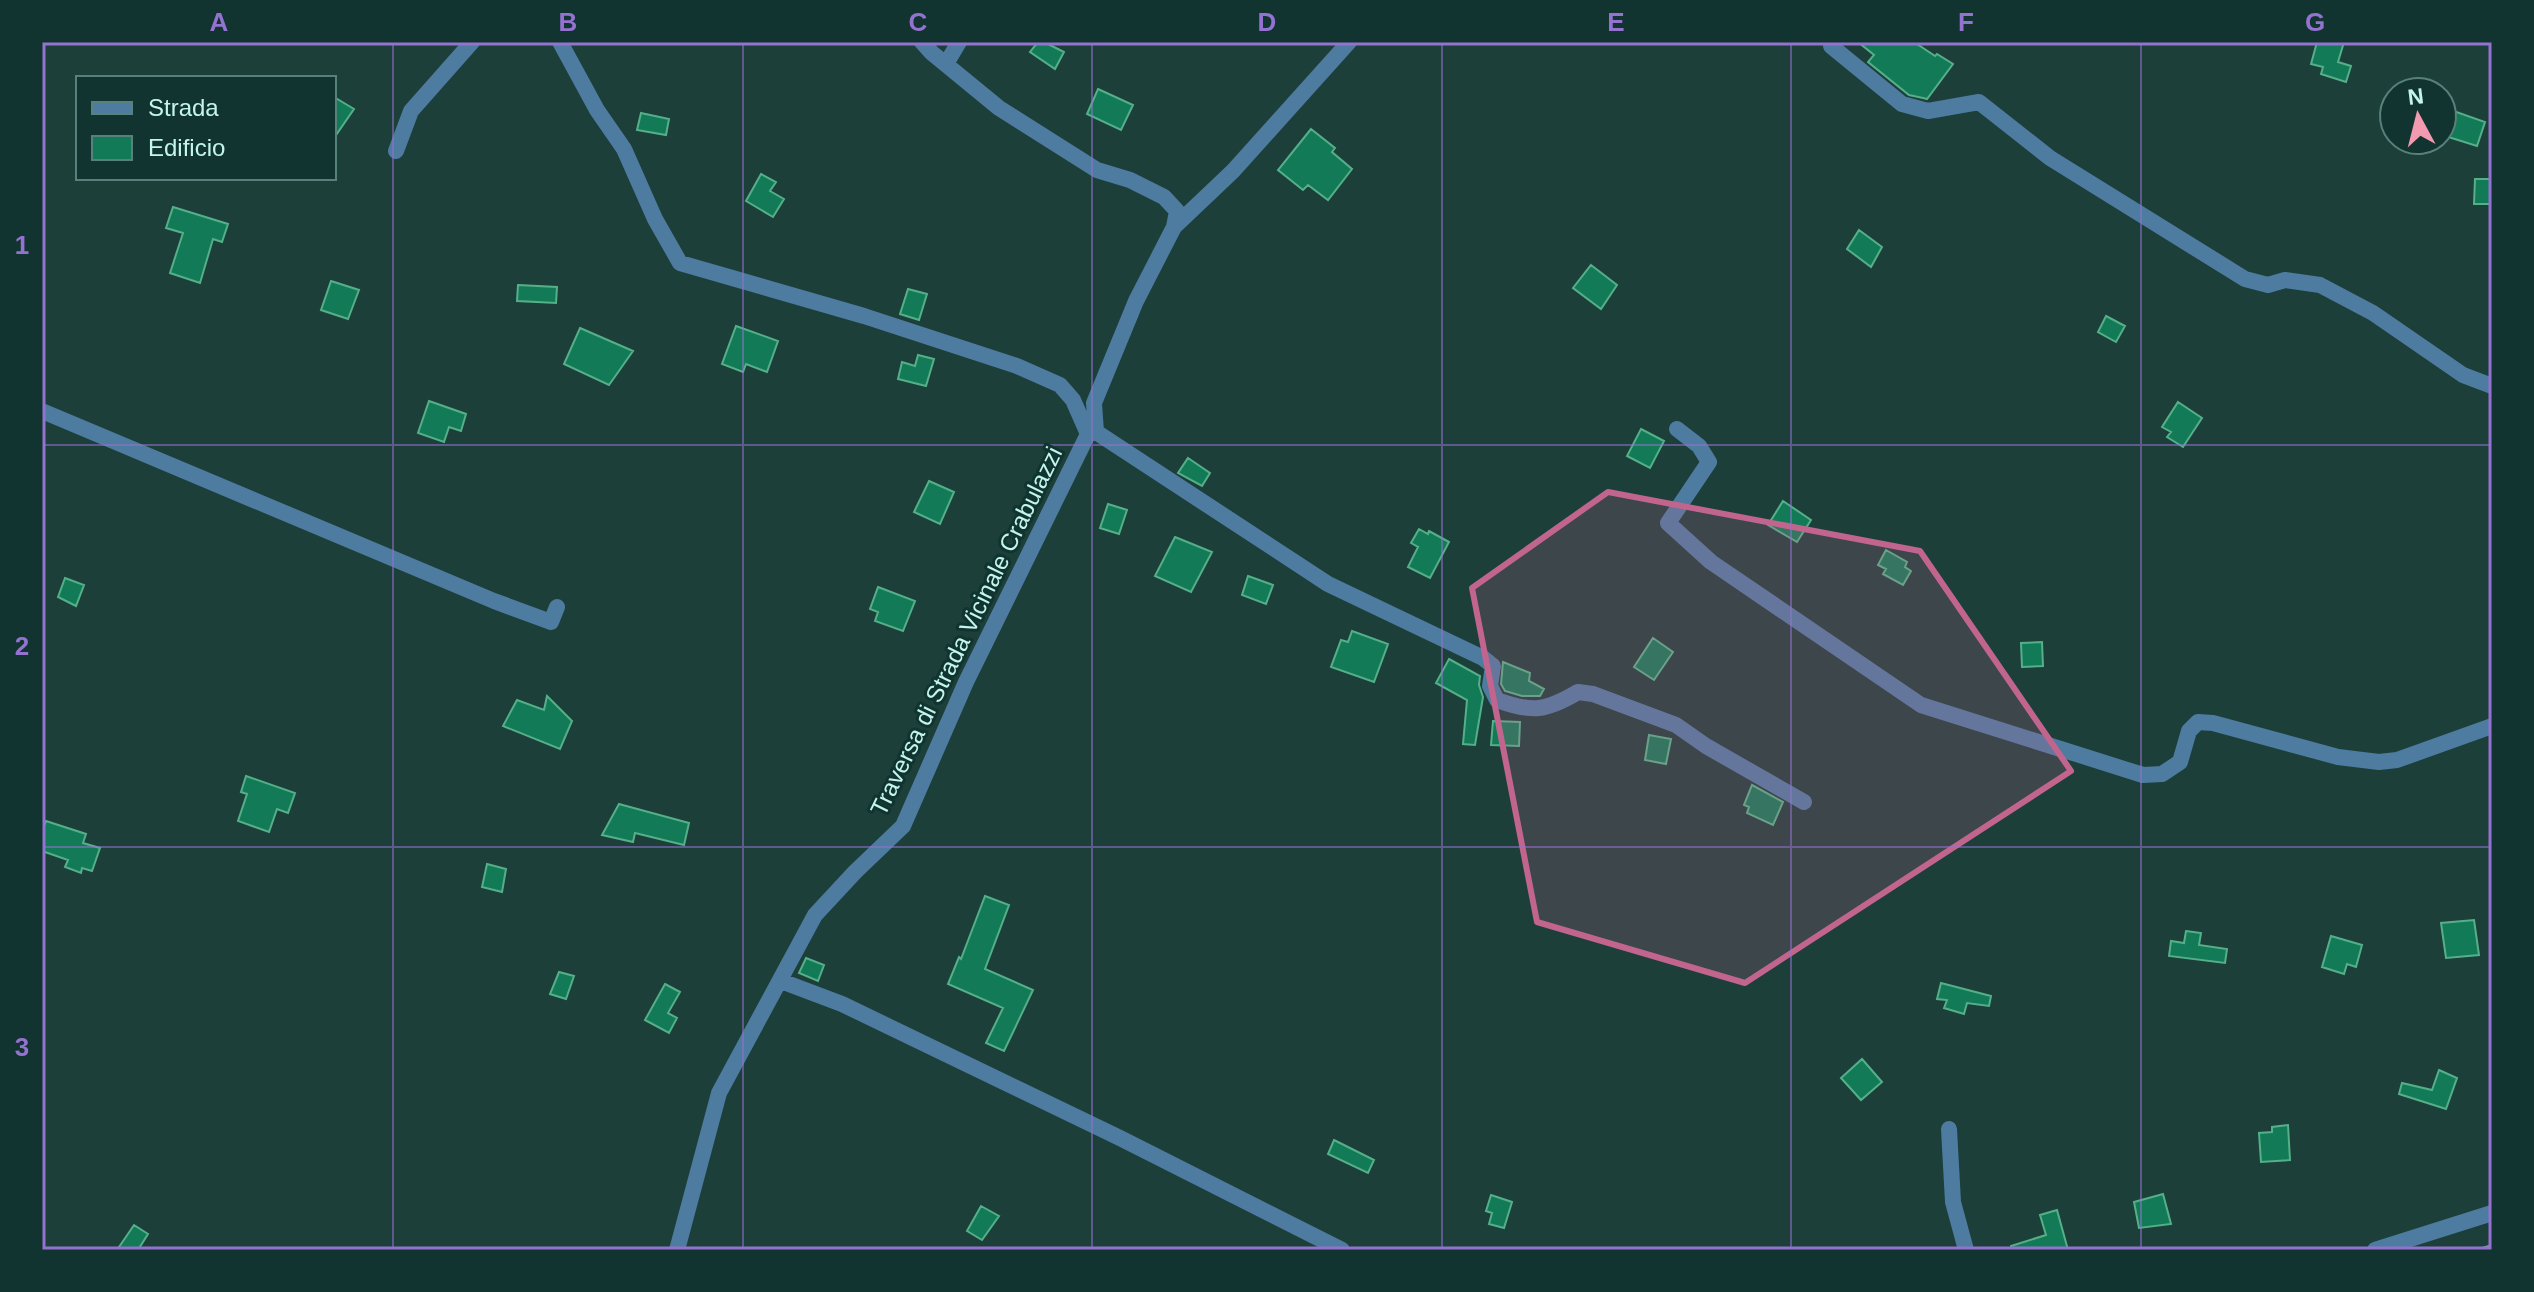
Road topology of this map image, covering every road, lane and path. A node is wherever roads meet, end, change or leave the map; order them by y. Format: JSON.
{"nodes":[{"id":1,"x":472,"y":42,"type":"edge"},
{"id":2,"x":560,"y":42,"type":"edge"},
{"id":3,"x":922,"y":42,"type":"edge"},
{"id":4,"x":959,"y":42,"type":"edge"},
{"id":5,"x":1349,"y":42,"type":"edge"},
{"id":6,"x":1831,"y":46,"type":"dead end"},
{"id":7,"x":946,"y":64,"type":"junction"},
{"id":8,"x":396,"y":151,"type":"dead end"},
{"id":9,"x":1174,"y":227,"type":"junction"},
{"id":10,"x":2492,"y":386,"type":"edge"},
{"id":11,"x":42,"y":411,"type":"edge"},
{"id":12,"x":1677,"y":429,"type":"dead end"},
{"id":13,"x":1092,"y":433,"type":"junction"},
{"id":14,"x":557,"y":607,"type":"dead end"},
{"id":15,"x":2492,"y":726,"type":"edge"},
{"id":16,"x":1804,"y":802,"type":"dead end"},
{"id":17,"x":781,"y":981,"type":"junction"},
{"id":18,"x":1949,"y":1129,"type":"dead end"},
{"id":19,"x":2492,"y":1213,"type":"edge"},
{"id":20,"x":677,"y":1250,"type":"edge"},
{"id":21,"x":1342,"y":1250,"type":"edge"},
{"id":22,"x":1966,"y":1250,"type":"edge"},
{"id":23,"x":2375,"y":1250,"type":"edge"}],
"edges":[{"from":1,"to":8,"type":"street"},
{"from":2,"to":13,"type":"street"},
{"from":3,"to":7,"type":"street"},
{"from":4,"to":7,"type":"street"},
{"from":5,"to":9,"type":"street"},
{"from":6,"to":10,"type":"street"},
{"from":7,"to":9,"type":"street"},
{"from":9,"to":13,"type":"street"},
{"from":11,"to":14,"type":"street"},
{"from":12,"to":15,"type":"street"},
{"from":13,"to":16,"type":"street","name":"Traversa di Strada Vicinale Crabulazzi"},
{"from":13,"to":17,"type":"street","name":"Traversa di Strada Vicinale Crabulazzi"},
{"from":17,"to":20,"type":"street","name":"Traversa di Strada Vicinale Crabulazzi"},
{"from":17,"to":21,"type":"street"},
{"from":18,"to":22,"type":"street"},
{"from":19,"to":23,"type":"street"}]}
